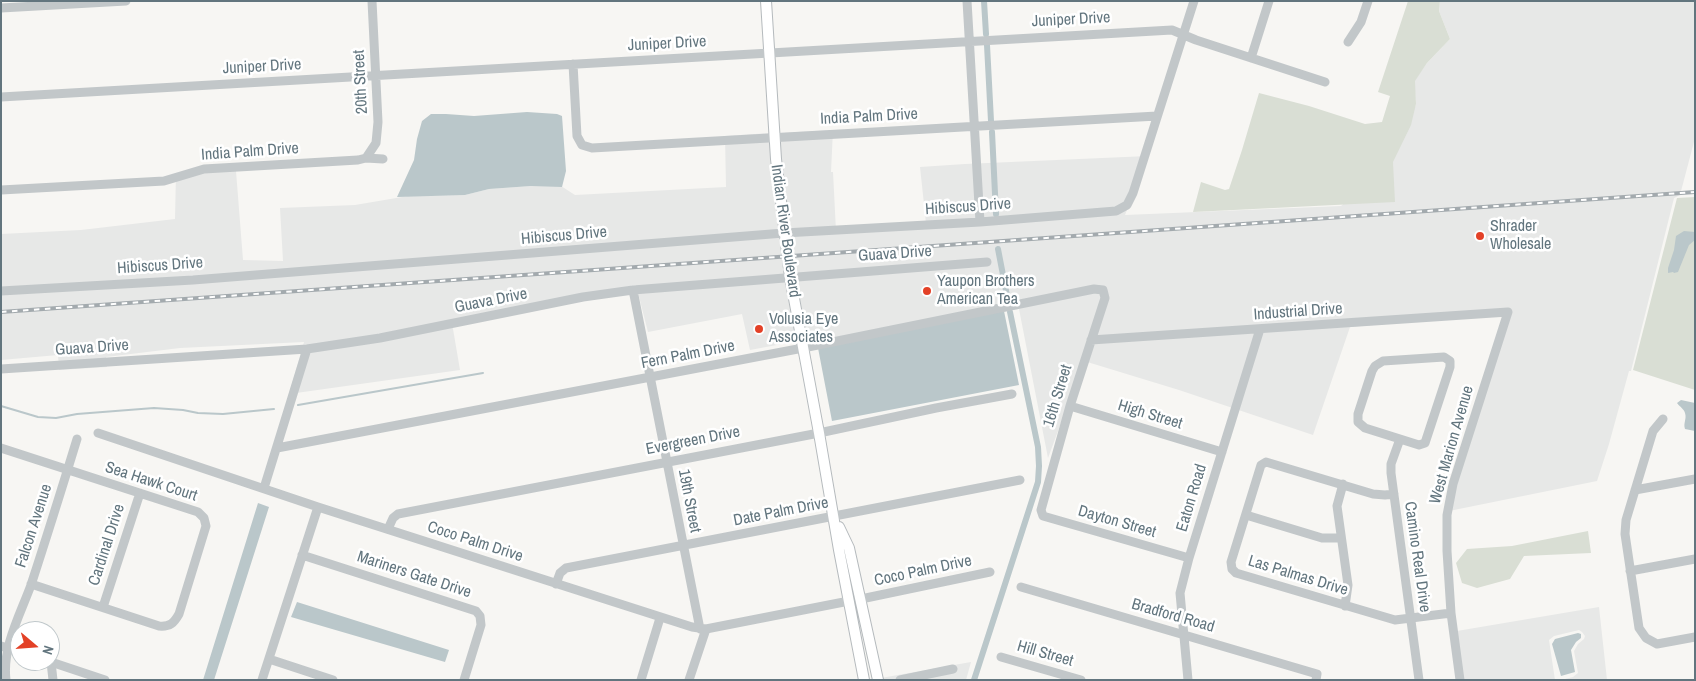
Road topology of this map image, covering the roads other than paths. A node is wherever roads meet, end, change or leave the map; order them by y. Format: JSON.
{"nodes":[{"id":1,"x":126,"y":1,"type":"edge"},
{"id":2,"x":372,"y":1,"type":"edge"},
{"id":3,"x":766,"y":1,"type":"edge"},
{"id":4,"x":967,"y":1,"type":"edge"},
{"id":5,"x":1194,"y":1,"type":"edge"},
{"id":6,"x":1269,"y":1,"type":"edge"},
{"id":7,"x":1368,"y":1,"type":"edge"},
{"id":8,"x":1,"y":8,"type":"edge"},
{"id":9,"x":1184,"y":33,"type":"junction"},
{"id":10,"x":969,"y":40,"type":"junction"},
{"id":11,"x":1348,"y":42,"type":"dead end"},
{"id":12,"x":769,"y":53,"type":"junction"},
{"id":13,"x":1251,"y":58,"type":"junction"},
{"id":14,"x":573,"y":64,"type":"junction"},
{"id":15,"x":376,"y":76,"type":"junction"},
{"id":16,"x":1325,"y":82,"type":"dead end"},
{"id":17,"x":1,"y":97,"type":"edge"},
{"id":18,"x":1157,"y":116,"type":"junction"},
{"id":19,"x":974,"y":127,"type":"junction"},
{"id":20,"x":774,"y":138,"type":"junction"},
{"id":21,"x":366,"y":158,"type":"junction"},
{"id":22,"x":383,"y":159,"type":"dead end"},
{"id":23,"x":1,"y":190,"type":"edge"},
{"id":24,"x":980,"y":222,"type":"junction"},
{"id":25,"x":784,"y":233,"type":"junction"},
{"id":26,"x":987,"y":262,"type":"dead end"},
{"id":27,"x":790,"y":277,"type":"junction"},
{"id":28,"x":633,"y":290,"type":"junction"},
{"id":29,"x":1103,"y":290,"type":"joint"},
{"id":30,"x":1,"y":292,"type":"edge"},
{"id":31,"x":1508,"y":312,"type":"joint"},
{"id":32,"x":1260,"y":329,"type":"junction"},
{"id":33,"x":1091,"y":340,"type":"junction"},
{"id":34,"x":804,"y":348,"type":"junction"},
{"id":35,"x":306,"y":349,"type":"junction"},
{"id":36,"x":1,"y":369,"type":"edge"},
{"id":37,"x":650,"y":378,"type":"junction"},
{"id":38,"x":1012,"y":394,"type":"dead end"},
{"id":39,"x":1070,"y":406,"type":"junction"},
{"id":40,"x":1663,"y":419,"type":"dead end"},
{"id":41,"x":98,"y":432,"type":"dead end"},
{"id":42,"x":820,"y":433,"type":"junction"},
{"id":43,"x":78,"y":439,"type":"dead end"},
{"id":44,"x":1400,"y":439,"type":"junction"},
{"id":45,"x":1,"y":448,"type":"edge"},
{"id":46,"x":277,"y":448,"type":"junction"},
{"id":47,"x":1222,"y":452,"type":"junction"},
{"id":48,"x":666,"y":462,"type":"junction"},
{"id":49,"x":68,"y":470,"type":"junction"},
{"id":50,"x":1695,"y":479,"type":"edge"},
{"id":51,"x":1020,"y":480,"type":"dead end"},
{"id":52,"x":1343,"y":484,"type":"junction"},
{"id":53,"x":264,"y":488,"type":"junction"},
{"id":54,"x":1635,"y":490,"type":"junction"},
{"id":55,"x":140,"y":493,"type":"junction"},
{"id":56,"x":1394,"y":494,"type":"junction"},
{"id":57,"x":318,"y":507,"type":"junction"},
{"id":58,"x":1040,"y":510,"type":"joint"},
{"id":59,"x":1246,"y":515,"type":"junction"},
{"id":60,"x":834,"y":517,"type":"junction"},
{"id":61,"x":388,"y":529,"type":"junction"},
{"id":62,"x":1340,"y":538,"type":"junction"},
{"id":63,"x":682,"y":546,"type":"junction"},
{"id":64,"x":302,"y":554,"type":"junction"},
{"id":65,"x":1189,"y":558,"type":"junction"},
{"id":66,"x":1695,"y":559,"type":"edge"},
{"id":67,"x":1630,"y":571,"type":"junction"},
{"id":68,"x":990,"y":572,"type":"dead end"},
{"id":69,"x":31,"y":584,"type":"junction"},
{"id":70,"x":556,"y":584,"type":"junction"},
{"id":71,"x":1021,"y":587,"type":"dead end"},
{"id":72,"x":861,"y":599,"type":"junction"},
{"id":73,"x":849,"y":601,"type":"junction"},
{"id":74,"x":1346,"y":606,"type":"junction"},
{"id":75,"x":103,"y":607,"type":"junction"},
{"id":76,"x":1451,"y":613,"type":"junction"},
{"id":77,"x":660,"y":618,"type":"junction"},
{"id":78,"x":1411,"y":619,"type":"junction"},
{"id":79,"x":703,"y":629,"type":"junction"},
{"id":80,"x":1183,"y":634,"type":"junction"},
{"id":81,"x":1695,"y":637,"type":"edge"},
{"id":82,"x":5,"y":647,"type":"edge"},
{"id":83,"x":1001,"y":657,"type":"dead end"},
{"id":84,"x":269,"y":659,"type":"junction"},
{"id":85,"x":60,"y":666,"type":"edge"},
{"id":86,"x":953,"y":670,"type":"dead end"},
{"id":87,"x":1317,"y":677,"type":"edge"},
{"id":88,"x":6,"y":680,"type":"edge"},
{"id":89,"x":105,"y":680,"type":"edge"},
{"id":90,"x":262,"y":680,"type":"edge"},
{"id":91,"x":333,"y":680,"type":"edge"},
{"id":92,"x":464,"y":680,"type":"edge"},
{"id":93,"x":641,"y":680,"type":"edge"},
{"id":94,"x":689,"y":680,"type":"edge"},
{"id":95,"x":864,"y":680,"type":"edge"},
{"id":96,"x":878,"y":680,"type":"edge"},
{"id":97,"x":900,"y":680,"type":"edge"},
{"id":98,"x":1081,"y":680,"type":"edge"},
{"id":99,"x":1188,"y":680,"type":"edge"},
{"id":100,"x":1419,"y":680,"type":"edge"},
{"id":101,"x":1460,"y":680,"type":"edge"}],
"edges":[{"from":1,"to":8,"type":"street"},
{"from":2,"to":15,"type":"street","name":"20th Street"},
{"from":3,"to":12,"type":"main road","name":"Indian River Boulevard"},
{"from":4,"to":10,"type":"street"},
{"from":5,"to":9,"type":"street"},
{"from":6,"to":13,"type":"street"},
{"from":7,"to":11,"type":"street"},
{"from":9,"to":10,"type":"street","name":"Juniper Drive"},
{"from":9,"to":13,"type":"street","name":"Juniper Drive"},
{"from":9,"to":18,"type":"street"},
{"from":10,"to":12,"type":"street","name":"Juniper Drive"},
{"from":10,"to":19,"type":"street"},
{"from":12,"to":14,"type":"street","name":"Juniper Drive"},
{"from":12,"to":20,"type":"main road","name":"Indian River Boulevard"},
{"from":13,"to":16,"type":"street","name":"Juniper Drive"},
{"from":14,"to":15,"type":"street","name":"Juniper Drive"},
{"from":14,"to":20,"type":"street","name":"India Palm Drive"},
{"from":15,"to":17,"type":"street","name":"Juniper Drive"},
{"from":15,"to":21,"type":"street","name":"20th Street"},
{"from":18,"to":19,"type":"street","name":"India Palm Drive"},
{"from":18,"to":24,"type":"street","name":"Hibiscus Drive"},
{"from":19,"to":20,"type":"street","name":"India Palm Drive"},
{"from":19,"to":24,"type":"street"},
{"from":20,"to":25,"type":"main road","name":"Indian River Boulevard"},
{"from":21,"to":22,"type":"street","name":"India Palm Drive"},
{"from":21,"to":23,"type":"street","name":"India Palm Drive"},
{"from":24,"to":25,"type":"street","name":"Hibiscus Drive"},
{"from":25,"to":27,"type":"main road","name":"Indian River Boulevard"},
{"from":25,"to":30,"type":"street","name":"Hibiscus Drive"},
{"from":26,"to":27,"type":"street","name":"Guava Drive"},
{"from":27,"to":28,"type":"street","name":"Guava Drive"},
{"from":27,"to":34,"type":"main road","name":"Indian River Boulevard"},
{"from":28,"to":35,"type":"street","name":"Guava Drive"},
{"from":28,"to":37,"type":"street","name":"19th Street"},
{"from":29,"to":33,"type":"street","name":"16th Street"},
{"from":29,"to":34,"type":"street","name":"Fern Palm Drive"},
{"from":31,"to":32,"type":"street","name":"Industrial Drive"},
{"from":31,"to":76,"type":"street","name":"West Marion Avenue"},
{"from":32,"to":33,"type":"street","name":"Industrial Drive"},
{"from":32,"to":47,"type":"street","name":"Eaton Road"},
{"from":33,"to":39,"type":"street","name":"16th Street"},
{"from":34,"to":37,"type":"street","name":"Fern Palm Drive"},
{"from":34,"to":42,"type":"main road","name":"Indian River Boulevard"},
{"from":35,"to":36,"type":"street","name":"Guava Drive"},
{"from":35,"to":46,"type":"street"},
{"from":37,"to":46,"type":"street","name":"Fern Palm Drive"},
{"from":37,"to":48,"type":"street","name":"19th Street"},
{"from":38,"to":42,"type":"street","name":"Evergreen Drive"},
{"from":39,"to":47,"type":"street","name":"High Street"},
{"from":39,"to":58,"type":"street","name":"16th Street"},
{"from":40,"to":54,"type":"street"},
{"from":41,"to":53,"type":"street","name":"Coco Palm Drive"},
{"from":42,"to":48,"type":"street","name":"Evergreen Drive"},
{"from":42,"to":60,"type":"main road","name":"Indian River Boulevard"},
{"from":43,"to":49,"type":"street","name":"Falcon Avenue"},
{"from":44,"to":44,"type":"street"},
{"from":44,"to":56,"type":"street","name":"Camino Real Drive"},
{"from":45,"to":49,"type":"street","name":"Sea Hawk Court"},
{"from":46,"to":53,"type":"street"},
{"from":47,"to":65,"type":"street","name":"Eaton Road"},
{"from":48,"to":61,"type":"street","name":"Evergreen Drive"},
{"from":48,"to":63,"type":"street","name":"19th Street"},
{"from":49,"to":55,"type":"street","name":"Sea Hawk Court"},
{"from":49,"to":69,"type":"street","name":"Falcon Avenue"},
{"from":50,"to":54,"type":"street"},
{"from":51,"to":60,"type":"street","name":"Date Palm Drive"},
{"from":52,"to":56,"type":"street","name":"Las Palmas Drive"},
{"from":52,"to":59,"type":"street","name":"Las Palmas Drive"},
{"from":52,"to":62,"type":"street"},
{"from":53,"to":57,"type":"street","name":"Coco Palm Drive"},
{"from":54,"to":67,"type":"street"},
{"from":55,"to":75,"type":"street","name":"Cardinal Drive"},
{"from":55,"to":75,"type":"street","name":"Sea Hawk Court"},
{"from":56,"to":78,"type":"street","name":"Camino Real Drive"},
{"from":57,"to":61,"type":"street","name":"Coco Palm Drive"},
{"from":57,"to":64,"type":"street"},
{"from":58,"to":65,"type":"street","name":"Dayton Street"},
{"from":59,"to":62,"type":"street"},
{"from":59,"to":74,"type":"street","name":"Las Palmas Drive"},
{"from":60,"to":63,"type":"street","name":"Date Palm Drive"},
{"from":60,"to":72,"type":"main road"},
{"from":60,"to":73,"type":"main road","name":"Indian River Boulevard"},
{"from":61,"to":70,"type":"street","name":"Coco Palm Drive"},
{"from":62,"to":74,"type":"street"},
{"from":63,"to":70,"type":"street","name":"Date Palm Drive"},
{"from":63,"to":79,"type":"street","name":"19th Street"},
{"from":64,"to":84,"type":"street"},
{"from":64,"to":92,"type":"street","name":"Mariners Gate Drive"},
{"from":65,"to":80,"type":"street","name":"Eaton Road"},
{"from":66,"to":67,"type":"street"},
{"from":67,"to":81,"type":"street"},
{"from":68,"to":72,"type":"street","name":"Coco Palm Drive"},
{"from":69,"to":75,"type":"street","name":"Sea Hawk Court"},
{"from":69,"to":82,"type":"street","name":"Falcon Avenue"},
{"from":70,"to":77,"type":"street","name":"Coco Palm Drive"},
{"from":71,"to":80,"type":"street","name":"Bradford Road"},
{"from":72,"to":96,"type":"main road"},
{"from":73,"to":79,"type":"street","name":"Coco Palm Drive"},
{"from":73,"to":95,"type":"main road","name":"Indian River Boulevard"},
{"from":74,"to":78,"type":"street","name":"Las Palmas Drive"},
{"from":76,"to":78,"type":"street","name":"Las Palmas Drive"},
{"from":76,"to":101,"type":"street","name":"West Marion Avenue"},
{"from":77,"to":79,"type":"street","name":"Coco Palm Drive"},
{"from":77,"to":93,"type":"street"},
{"from":78,"to":100,"type":"street","name":"Camino Real Drive"},
{"from":79,"to":94,"type":"street"},
{"from":80,"to":87,"type":"street","name":"Bradford Road"},
{"from":80,"to":99,"type":"street","name":"Eaton Road"},
{"from":82,"to":88,"type":"street","name":"Falcon Avenue"},
{"from":83,"to":98,"type":"street","name":"Hill Street"},
{"from":84,"to":90,"type":"street"},
{"from":84,"to":91,"type":"street"},
{"from":85,"to":89,"type":"street"},
{"from":86,"to":97,"type":"street"}]}
